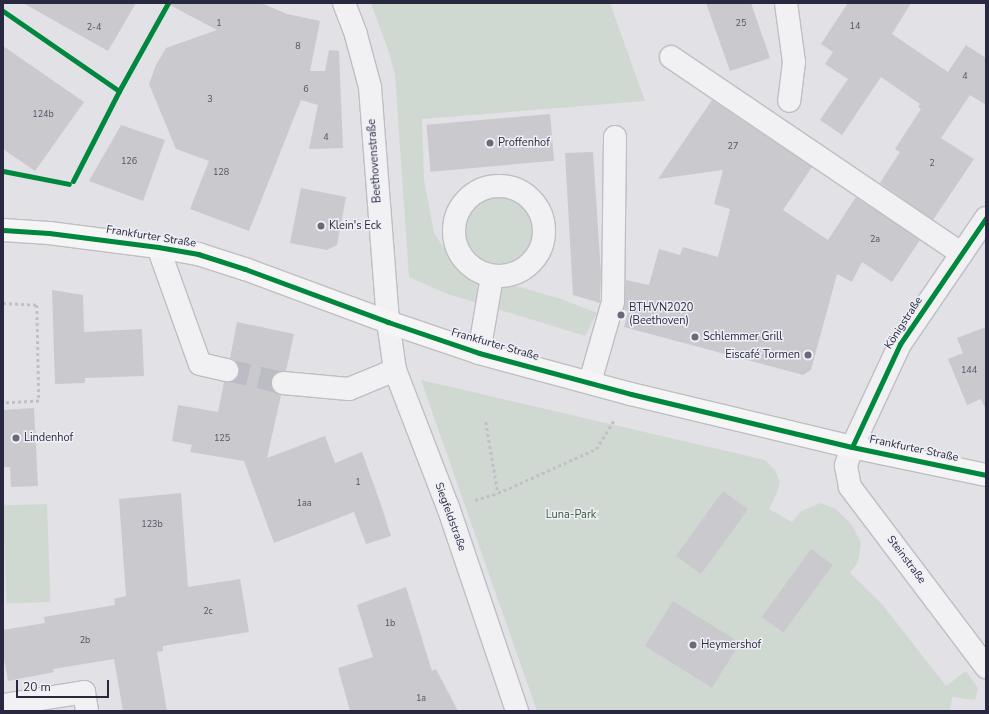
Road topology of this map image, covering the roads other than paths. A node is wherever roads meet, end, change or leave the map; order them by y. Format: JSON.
{"nodes":[{"id":1,"x":344,"y":3,"type":"edge"},
{"id":2,"x":786,"y":3,"type":"edge"},
{"id":3,"x":671,"y":57,"type":"dead end"},
{"id":4,"x":790,"y":100,"type":"dead end"},
{"id":5,"x":615,"y":137,"type":"dead end"},
{"id":6,"x":986,"y":218,"type":"edge"},
{"id":7,"x":3,"y":230,"type":"edge"},
{"id":8,"x":158,"y":247,"type":"junction"},
{"id":9,"x":962,"y":254,"type":"junction"},
{"id":10,"x":492,"y":276,"type":"junction"},
{"id":11,"x":388,"y":322,"type":"junction"},
{"id":12,"x":479,"y":353,"type":"junction"},
{"id":13,"x":227,"y":370,"type":"tunnel mouth"},
{"id":14,"x":395,"y":370,"type":"junction"},
{"id":15,"x":590,"y":382,"type":"junction"},
{"id":16,"x":284,"y":383,"type":"tunnel mouth"},
{"id":17,"x":852,"y":447,"type":"junction"},
{"id":18,"x":986,"y":475,"type":"edge"},
{"id":19,"x":986,"y":667,"type":"edge"},
{"id":20,"x":3,"y":705,"type":"edge"},
{"id":21,"x":87,"y":711,"type":"edge"},
{"id":22,"x":517,"y":711,"type":"edge"}],
"edges":[{"from":1,"to":11,"type":"street","name":"Beethovenstraße"},
{"from":2,"to":4,"type":"street"},
{"from":3,"to":9,"type":"street"},
{"from":5,"to":15,"type":"street"},
{"from":6,"to":9,"type":"street","name":"Königstraße"},
{"from":7,"to":8,"type":"main road","name":"Frankfurter Straße"},
{"from":8,"to":11,"type":"main road","name":"Frankfurter Straße"},
{"from":8,"to":13,"type":"street"},
{"from":9,"to":17,"type":"street","name":"Königstraße"},
{"from":10,"to":10,"type":"street"},
{"from":10,"to":12,"type":"street"},
{"from":11,"to":12,"type":"main road","name":"Frankfurter Straße"},
{"from":11,"to":14,"type":"street","name":"Siegfeldstraße"},
{"from":12,"to":15,"type":"main road","name":"Frankfurter Straße"},
{"from":14,"to":16,"type":"street"},
{"from":14,"to":22,"type":"street","name":"Siegfeldstraße"},
{"from":15,"to":17,"type":"main road","name":"Frankfurter Straße"},
{"from":17,"to":18,"type":"main road","name":"Frankfurter Straße"},
{"from":17,"to":19,"type":"street","name":"Steinstraße"},
{"from":20,"to":21,"type":"street"}]}
